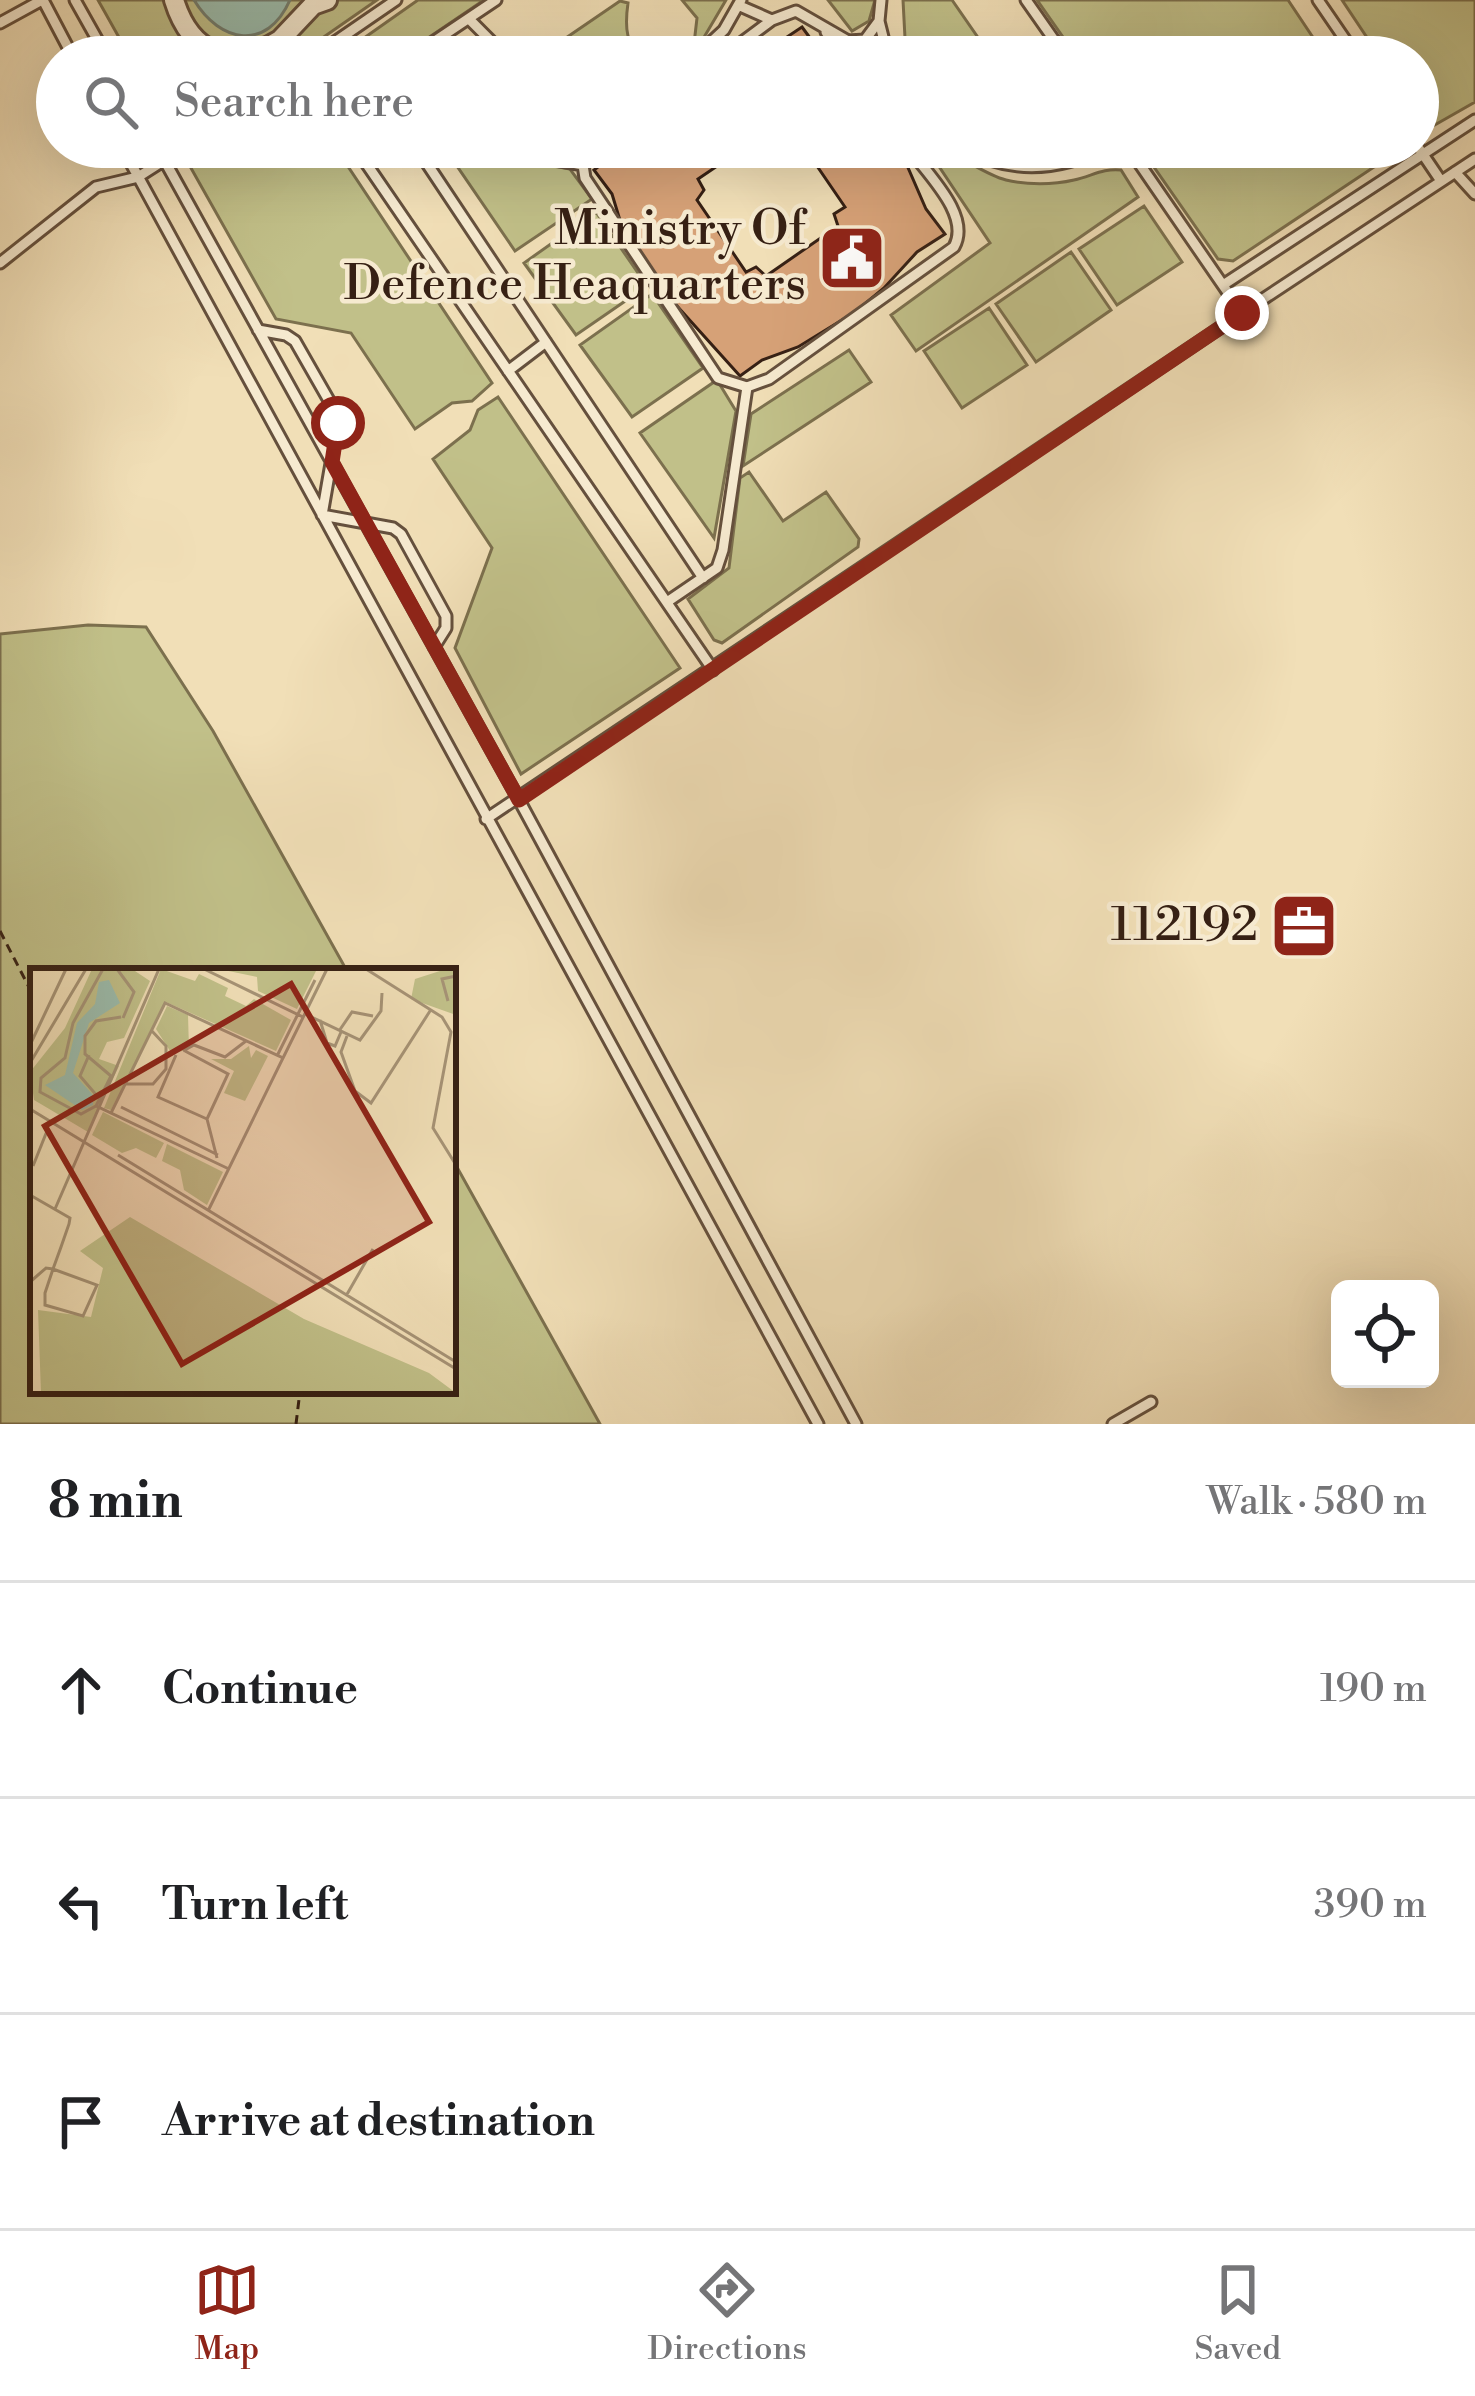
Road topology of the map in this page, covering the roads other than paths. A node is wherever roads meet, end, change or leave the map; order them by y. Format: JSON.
{"nodes":[{"id":1,"x":42,"y":0,"type":"edge"},
{"id":2,"x":75,"y":0,"type":"edge"},
{"id":3,"x":174,"y":0,"type":"edge"},
{"id":4,"x":396,"y":0,"type":"edge"},
{"id":5,"x":496,"y":0,"type":"edge"},
{"id":6,"x":881,"y":0,"type":"edge"},
{"id":7,"x":1026,"y":0,"type":"edge"},
{"id":8,"x":1318,"y":0,"type":"edge"},
{"id":9,"x":318,"y":2,"type":"edge"},
{"id":10,"x":740,"y":3,"type":"edge"},
{"id":11,"x":469,"y":19,"type":"junction"},
{"id":12,"x":772,"y":20,"type":"junction"},
{"id":13,"x":879,"y":20,"type":"junction"},
{"id":14,"x":0,"y":22,"type":"edge"},
{"id":15,"x":822,"y":26,"type":"junction"},
{"id":16,"x":62,"y":36,"type":"edge"},
{"id":17,"x":95,"y":36,"type":"edge"},
{"id":18,"x":192,"y":36,"type":"edge"},
{"id":19,"x":284,"y":36,"type":"edge"},
{"id":20,"x":344,"y":36,"type":"edge"},
{"id":21,"x":443,"y":36,"type":"edge"},
{"id":22,"x":486,"y":36,"type":"edge"},
{"id":23,"x":718,"y":36,"type":"edge"},
{"id":24,"x":750,"y":36,"type":"edge"},
{"id":25,"x":829,"y":36,"type":"edge"},
{"id":26,"x":841,"y":36,"type":"edge"},
{"id":27,"x":868,"y":36,"type":"edge"},
{"id":28,"x":883,"y":36,"type":"edge"},
{"id":29,"x":1051,"y":36,"type":"edge"},
{"id":30,"x":1343,"y":36,"type":"edge"},
{"id":31,"x":1475,"y":120,"type":"edge"},
{"id":32,"x":1439,"y":141,"type":"edge"},
{"id":33,"x":1475,"y":159,"type":"edge"},
{"id":34,"x":133,"y":168,"type":"edge"},
{"id":35,"x":153,"y":168,"type":"edge"},
{"id":36,"x":169,"y":168,"type":"edge"},
{"id":37,"x":369,"y":168,"type":"edge"},
{"id":38,"x":430,"y":168,"type":"edge"},
{"id":39,"x":583,"y":168,"type":"edge"},
{"id":40,"x":923,"y":168,"type":"edge"},
{"id":41,"x":1142,"y":168,"type":"edge"},
{"id":42,"x":1396,"y":168,"type":"edge"},
{"id":43,"x":1433,"y":168,"type":"edge"},
{"id":44,"x":1455,"y":172,"type":"junction"},
{"id":45,"x":138,"y":177,"type":"junction"},
{"id":46,"x":1442,"y":181,"type":"junction"},
{"id":47,"x":1475,"y":194,"type":"edge"},
{"id":48,"x":0,"y":262,"type":"edge"},
{"id":49,"x":1223,"y":285,"type":"junction"},
{"id":50,"x":1242,"y":313,"type":"junction"},
{"id":51,"x":258,"y":330,"type":"junction"},
{"id":52,"x":546,"y":342,"type":"junction"},
{"id":53,"x":508,"y":371,"type":"junction"},
{"id":54,"x":747,"y":387,"type":"junction"},
{"id":55,"x":332,"y":462,"type":"junction"},
{"id":56,"x":322,"y":515,"type":"junction"},
{"id":57,"x":366,"y":524,"type":"junction"},
{"id":58,"x":703,"y":578,"type":"junction"},
{"id":59,"x":667,"y":602,"type":"junction"},
{"id":60,"x":434,"y":647,"type":"junction"},
{"id":61,"x":713,"y":670,"type":"junction"},
{"id":62,"x":519,"y":800,"type":"junction"},
{"id":63,"x":485,"y":819,"type":"junction"},
{"id":64,"x":1151,"y":1402,"type":"dead end"},
{"id":65,"x":818,"y":1424,"type":"edge"},
{"id":66,"x":856,"y":1424,"type":"edge"},
{"id":67,"x":1113,"y":1424,"type":"edge"}],
"edges":[{"from":1,"to":14,"type":"lane"},
{"from":1,"to":16,"type":"lane"},
{"from":2,"to":17,"type":"lane"},
{"from":3,"to":18,"type":"street"},
{"from":4,"to":20,"type":"lane"},
{"from":5,"to":11,"type":"lane"},
{"from":6,"to":13,"type":"lane"},
{"from":7,"to":29,"type":"lane"},
{"from":8,"to":30,"type":"lane"},
{"from":9,"to":19,"type":"street"},
{"from":10,"to":12,"type":"lane"},
{"from":10,"to":23,"type":"lane"},
{"from":11,"to":21,"type":"lane"},
{"from":11,"to":22,"type":"lane"},
{"from":12,"to":15,"type":"lane"},
{"from":12,"to":24,"type":"lane"},
{"from":13,"to":27,"type":"lane"},
{"from":13,"to":28,"type":"lane"},
{"from":15,"to":25,"type":"lane"},
{"from":15,"to":26,"type":"lane"},
{"from":31,"to":32,"type":"lane"},
{"from":33,"to":44,"type":"lane"},
{"from":34,"to":45,"type":"lane"},
{"from":35,"to":45,"type":"lane"},
{"from":36,"to":51,"type":"lane"},
{"from":37,"to":53,"type":"lane"},
{"from":38,"to":52,"type":"lane"},
{"from":39,"to":54,"type":"lane"},
{"from":40,"to":54,"type":"lane"},
{"from":41,"to":49,"type":"lane"},
{"from":42,"to":49,"type":"lane"},
{"from":43,"to":46,"type":"lane"},
{"from":44,"to":46,"type":"lane"},
{"from":44,"to":47,"type":"lane"},
{"from":45,"to":48,"type":"lane"},
{"from":45,"to":56,"type":"lane"},
{"from":46,"to":50,"type":"lane"},
{"from":49,"to":50,"type":"lane"},
{"from":50,"to":61,"type":"lane"},
{"from":51,"to":55,"type":"lane"},
{"from":51,"to":55,"type":"lane"},
{"from":52,"to":53,"type":"lane"},
{"from":52,"to":58,"type":"lane"},
{"from":53,"to":59,"type":"lane"},
{"from":54,"to":58,"type":"lane"},
{"from":55,"to":56,"type":"lane"},
{"from":55,"to":57,"type":"lane"},
{"from":56,"to":57,"type":"lane"},
{"from":56,"to":63,"type":"lane"},
{"from":57,"to":60,"type":"lane"},
{"from":57,"to":60,"type":"lane"},
{"from":58,"to":59,"type":"lane"},
{"from":59,"to":61,"type":"lane"},
{"from":60,"to":62,"type":"lane"},
{"from":61,"to":62,"type":"lane"},
{"from":62,"to":63,"type":"lane"},
{"from":62,"to":66,"type":"lane"},
{"from":63,"to":65,"type":"lane"},
{"from":64,"to":67,"type":"lane"}]}
